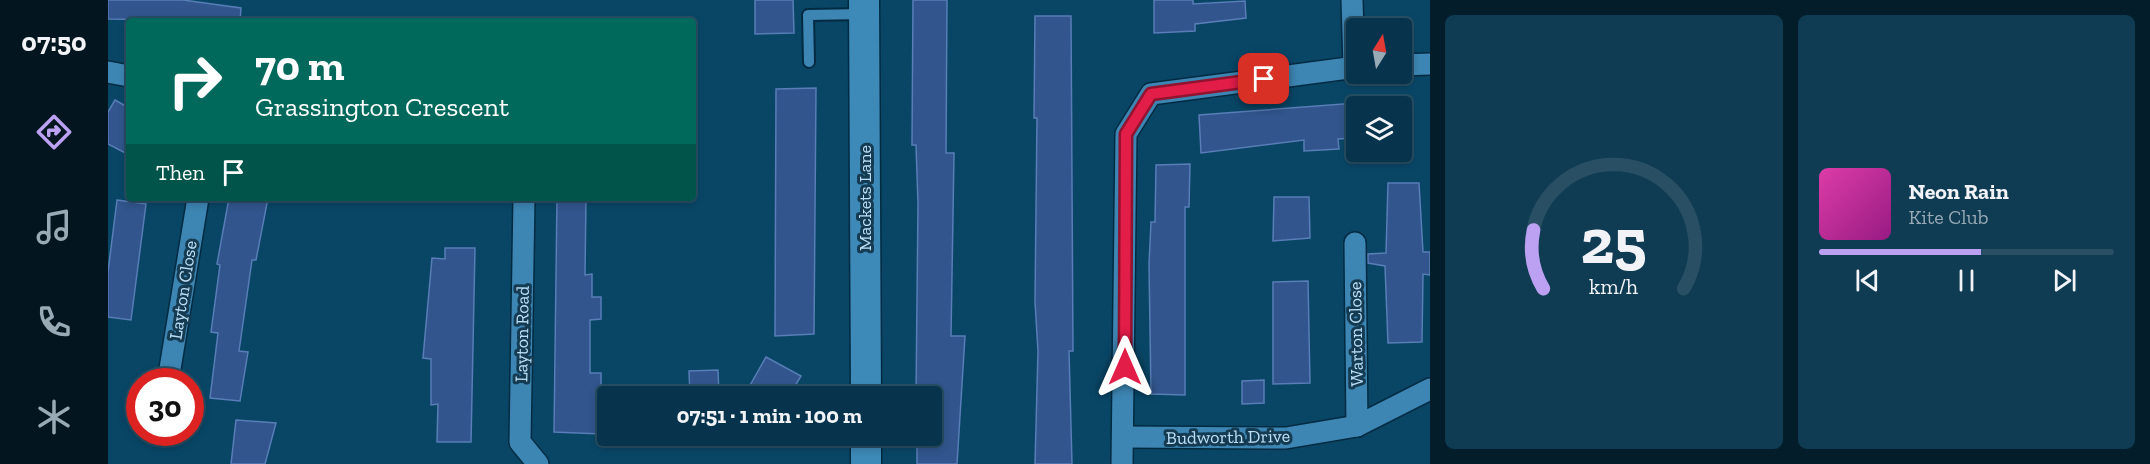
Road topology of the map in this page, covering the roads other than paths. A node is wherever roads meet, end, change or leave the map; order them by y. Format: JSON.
{"nodes":[{"id":1,"x":1352,"y":0,"type":"edge"},
{"id":2,"x":864,"y":7,"type":"edge"},
{"id":3,"x":1353,"y":18,"type":"edge"},
{"id":4,"x":809,"y":62,"type":"dead end"},
{"id":5,"x":1430,"y":64,"type":"edge"},
{"id":6,"x":1412,"y":65,"type":"edge"},
{"id":7,"x":1346,"y":68,"type":"edge"},
{"id":8,"x":108,"y":72,"type":"edge"},
{"id":9,"x":126,"y":75,"type":"edge"},
{"id":10,"x":198,"y":201,"type":"edge"},
{"id":11,"x":524,"y":201,"type":"edge"},
{"id":12,"x":1354,"y":243,"type":"dead end"},
{"id":13,"x":170,"y":368,"type":"edge"},
{"id":14,"x":866,"y":386,"type":"edge"},
{"id":15,"x":1430,"y":389,"type":"edge"},
{"id":16,"x":1357,"y":426,"type":"junction"},
{"id":17,"x":1124,"y":437,"type":"junction"},
{"id":18,"x":866,"y":446,"type":"edge"},
{"id":19,"x":538,"y":464,"type":"edge"},
{"id":20,"x":866,"y":464,"type":"edge"},
{"id":21,"x":1122,"y":464,"type":"edge"}],
"edges":[{"from":1,"to":3,"type":"street"},
{"from":2,"to":4,"type":"lane"},
{"from":2,"to":14,"type":"street","name":"Mackets Lane"},
{"from":5,"to":6,"type":"street"},
{"from":7,"to":17,"type":"street"},
{"from":8,"to":9,"type":"street"},
{"from":10,"to":13,"type":"street","name":"Layton Close"},
{"from":11,"to":19,"type":"street","name":"Layton Road"},
{"from":12,"to":16,"type":"street","name":"Warton Close"},
{"from":15,"to":16,"type":"street","name":"Budworth Drive"},
{"from":16,"to":17,"type":"street","name":"Budworth Drive"},
{"from":17,"to":21,"type":"street"},
{"from":18,"to":20,"type":"street"}]}
